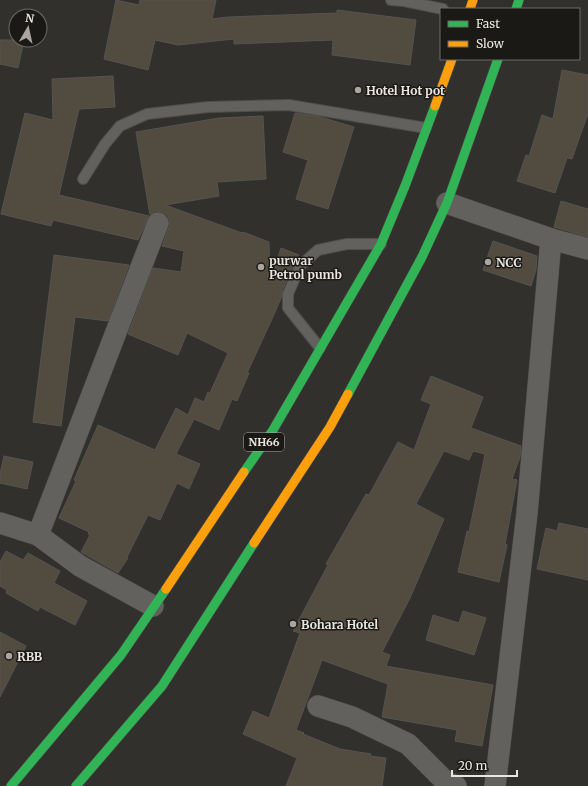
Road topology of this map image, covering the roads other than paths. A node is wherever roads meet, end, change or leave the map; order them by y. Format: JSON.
{"nodes":[{"id":1,"x":391,"y":0,"type":"edge"},
{"id":2,"x":440,"y":8,"type":"edge"},
{"id":3,"x":452,"y":60,"type":"edge"},
{"id":4,"x":498,"y":60,"type":"edge"},
{"id":5,"x":426,"y":128,"type":"junction"},
{"id":6,"x":83,"y":179,"type":"dead end"},
{"id":7,"x":447,"y":203,"type":"junction"},
{"id":8,"x":158,"y":223,"type":"dead end"},
{"id":9,"x":551,"y":239,"type":"junction"},
{"id":10,"x":381,"y":244,"type":"junction"},
{"id":11,"x":588,"y":249,"type":"edge"},
{"id":12,"x":320,"y":348,"type":"junction"},
{"id":13,"x":0,"y":523,"type":"edge"},
{"id":14,"x":38,"y":535,"type":"junction"},
{"id":15,"x":152,"y":606,"type":"junction"},
{"id":16,"x":318,"y":706,"type":"dead end"},
{"id":17,"x":10,"y":786,"type":"edge"},
{"id":18,"x":76,"y":786,"type":"edge"},
{"id":19,"x":456,"y":786,"type":"edge"},
{"id":20,"x":495,"y":786,"type":"edge"}],
"edges":[{"from":1,"to":2,"type":"lane"},
{"from":3,"to":5,"type":"highway","number":"NH66"},
{"from":4,"to":7,"type":"highway"},
{"from":5,"to":6,"type":"lane"},
{"from":5,"to":10,"type":"highway","number":"NH66"},
{"from":7,"to":9,"type":"street"},
{"from":7,"to":18,"type":"highway"},
{"from":8,"to":14,"type":"street"},
{"from":9,"to":11,"type":"street"},
{"from":9,"to":20,"type":"street"},
{"from":10,"to":12,"type":"highway","number":"NH66"},
{"from":10,"to":12,"type":"lane"},
{"from":12,"to":15,"type":"highway","number":"NH66"},
{"from":13,"to":14,"type":"street"},
{"from":14,"to":15,"type":"street"},
{"from":15,"to":17,"type":"highway","number":"NH66"},
{"from":16,"to":19,"type":"street"}]}
